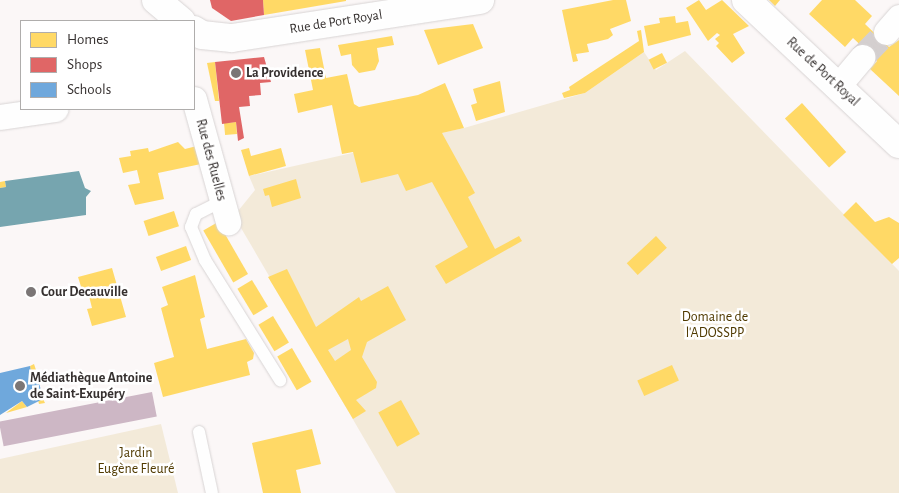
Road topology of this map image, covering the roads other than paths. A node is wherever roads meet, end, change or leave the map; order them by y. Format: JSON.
{"nodes":[{"id":1,"x":156,"y":0,"type":"edge"},
{"id":2,"x":480,"y":0,"type":"edge"},
{"id":3,"x":746,"y":0,"type":"edge"},
{"id":4,"x":180,"y":20,"type":"edge"},
{"id":5,"x":195,"y":31,"type":"edge"},
{"id":6,"x":862,"y":57,"type":"tunnel mouth"},
{"id":7,"x":838,"y":86,"type":"junction"},
{"id":8,"x":195,"y":103,"type":"edge"},
{"id":9,"x":49,"y":110,"type":"edge"},
{"id":10,"x":0,"y":117,"type":"edge"},
{"id":11,"x":899,"y":144,"type":"edge"},
{"id":12,"x":225,"y":211,"type":"joint"},
{"id":13,"x":280,"y":380,"type":"dead end"},
{"id":14,"x":199,"y":432,"type":"dead end"},
{"id":15,"x":212,"y":493,"type":"edge"}],
"edges":[{"from":1,"to":4,"type":"street"},
{"from":2,"to":5,"type":"street","name":"Rue de Port Royal"},
{"from":3,"to":7,"type":"street","name":"Rue de Port Royal"},
{"from":6,"to":7,"type":"street"},
{"from":7,"to":11,"type":"street","name":"Rue de Port Royal"},
{"from":8,"to":12,"type":"street","name":"Rue des Ruelles"},
{"from":9,"to":10,"type":"street"},
{"from":12,"to":13,"type":"lane"},
{"from":14,"to":15,"type":"lane"}]}
